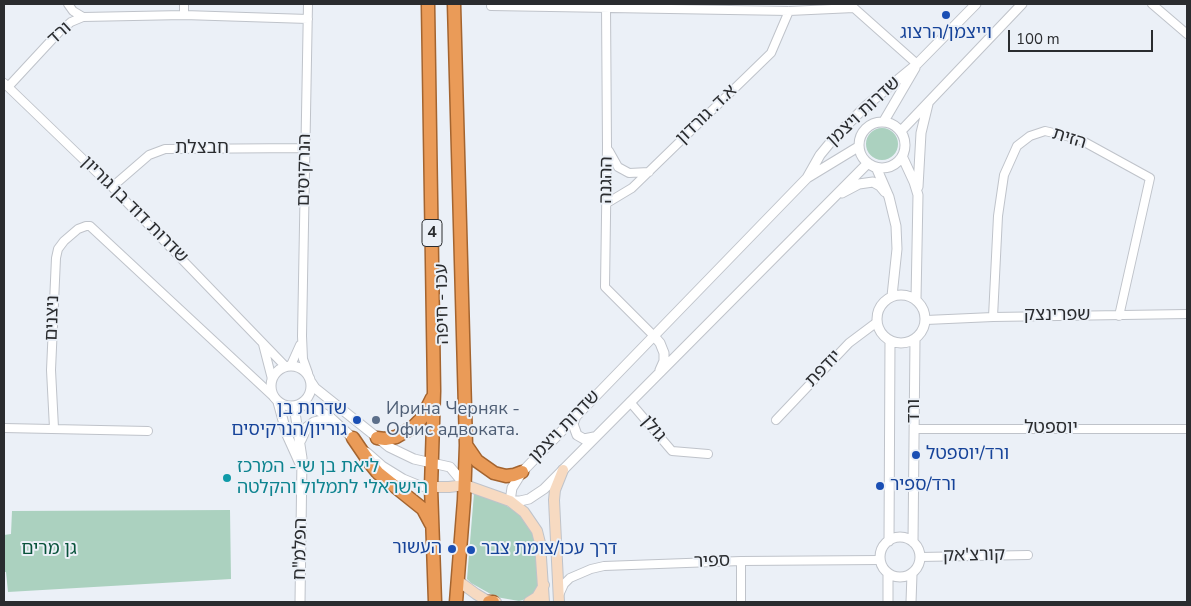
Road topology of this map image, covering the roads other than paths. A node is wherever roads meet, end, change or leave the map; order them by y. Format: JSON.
{"nodes":[{"id":1,"x":68,"y":4,"type":"edge"},
{"id":2,"x":184,"y":4,"type":"edge"},
{"id":3,"x":308,"y":4,"type":"edge"},
{"id":4,"x":428,"y":4,"type":"edge"},
{"id":5,"x":454,"y":4,"type":"edge"},
{"id":6,"x":976,"y":4,"type":"edge"},
{"id":7,"x":1022,"y":4,"type":"edge"},
{"id":8,"x":1152,"y":4,"type":"edge"},
{"id":9,"x":491,"y":6,"type":"dead end"},
{"id":10,"x":606,"y":6,"type":"edge"},
{"id":11,"x":750,"y":7,"type":"edge"},
{"id":12,"x":789,"y":11,"type":"junction"},
{"id":13,"x":184,"y":15,"type":"junction"},
{"id":14,"x":83,"y":17,"type":"junction"},
{"id":15,"x":308,"y":19,"type":"junction"},
{"id":16,"x":1187,"y":34,"type":"edge"},
{"id":17,"x":917,"y":64,"type":"junction"},
{"id":18,"x":6,"y":85,"type":"edge"},
{"id":19,"x":929,"y":101,"type":"junction"},
{"id":20,"x":884,"y":121,"type":"junction"},
{"id":21,"x":901,"y":131,"type":"junction"},
{"id":22,"x":607,"y":147,"type":"junction"},
{"id":23,"x":858,"y":147,"type":"junction"},
{"id":24,"x":305,"y":148,"type":"junction"},
{"id":25,"x":902,"y":156,"type":"junction"},
{"id":26,"x":872,"y":166,"type":"junction"},
{"id":27,"x":649,"y":172,"type":"junction"},
{"id":28,"x":807,"y":178,"type":"junction"},
{"id":29,"x":112,"y":187,"type":"junction"},
{"id":30,"x":918,"y":195,"type":"junction"},
{"id":31,"x":835,"y":197,"type":"junction"},
{"id":32,"x":890,"y":197,"type":"junction"},
{"id":33,"x":607,"y":203,"type":"junction"},
{"id":34,"x":892,"y":296,"type":"junction"},
{"id":35,"x":916,"y":299,"type":"junction"},
{"id":36,"x":1187,"y":314,"type":"edge"},
{"id":37,"x":993,"y":316,"type":"junction"},
{"id":38,"x":1119,"y":316,"type":"junction"},
{"id":39,"x":926,"y":320,"type":"junction"},
{"id":40,"x":877,"y":322,"type":"junction"},
{"id":41,"x":302,"y":336,"type":"junction"},
{"id":42,"x":654,"y":336,"type":"junction"},
{"id":43,"x":915,"y":339,"type":"junction"},
{"id":44,"x":261,"y":340,"type":"junction"},
{"id":45,"x":890,"y":341,"type":"junction"},
{"id":46,"x":288,"y":366,"type":"junction"},
{"id":47,"x":659,"y":373,"type":"junction"},
{"id":48,"x":309,"y":378,"type":"junction"},
{"id":49,"x":272,"y":379,"type":"junction"},
{"id":50,"x":434,"y":391,"type":"junction"},
{"id":51,"x":276,"y":400,"type":"junction"},
{"id":52,"x":630,"y":402,"type":"junction"},
{"id":53,"x":297,"y":405,"type":"junction"},
{"id":54,"x":576,"y":416,"type":"junction"},
{"id":55,"x":332,"y":418,"type":"junction"},
{"id":56,"x":776,"y":420,"type":"dead end"},
{"id":57,"x":4,"y":428,"type":"edge"},
{"id":58,"x":54,"y":428,"type":"junction"},
{"id":59,"x":915,"y":429,"type":"junction"},
{"id":60,"x":1187,"y":429,"type":"edge"},
{"id":61,"x":148,"y":431,"type":"dead end"},
{"id":62,"x":597,"y":436,"type":"junction"},
{"id":63,"x":354,"y":438,"type":"junction"},
{"id":64,"x":377,"y":438,"type":"junction"},
{"id":65,"x":301,"y":441,"type":"junction"},
{"id":66,"x":466,"y":445,"type":"junction"},
{"id":67,"x":708,"y":454,"type":"dead end"},
{"id":68,"x":432,"y":463,"type":"junction"},
{"id":69,"x":302,"y":466,"type":"junction"},
{"id":70,"x":563,"y":470,"type":"junction"},
{"id":71,"x":522,"y":472,"type":"junction"},
{"id":72,"x":465,"y":485,"type":"junction"},
{"id":73,"x":431,"y":487,"type":"junction"},
{"id":74,"x":510,"y":501,"type":"junction"},
{"id":75,"x":432,"y":528,"type":"junction"},
{"id":76,"x":888,"y":541,"type":"junction"},
{"id":77,"x":913,"y":542,"type":"junction"},
{"id":78,"x":1028,"y":555,"type":"dead end"},
{"id":79,"x":920,"y":557,"type":"junction"},
{"id":80,"x":880,"y":560,"type":"junction"},
{"id":81,"x":742,"y":561,"type":"junction"},
{"id":82,"x":888,"y":574,"type":"junction"},
{"id":83,"x":912,"y":574,"type":"junction"},
{"id":84,"x":457,"y":580,"type":"junction"},
{"id":85,"x":544,"y":584,"type":"junction"},
{"id":86,"x":559,"y":600,"type":"edge"},
{"id":87,"x":300,"y":602,"type":"edge"},
{"id":88,"x":434,"y":602,"type":"edge"},
{"id":89,"x":456,"y":602,"type":"edge"},
{"id":90,"x":491,"y":602,"type":"edge"},
{"id":91,"x":497,"y":602,"type":"edge"},
{"id":92,"x":528,"y":602,"type":"edge"},
{"id":93,"x":544,"y":602,"type":"edge"},
{"id":94,"x":741,"y":602,"type":"edge"},
{"id":95,"x":888,"y":602,"type":"edge"},
{"id":96,"x":911,"y":602,"type":"edge"}],
"edges":[{"from":1,"to":14,"type":"street"},
{"from":2,"to":13,"type":"street"},
{"from":3,"to":15,"type":"street","name":"הנרקיסים"},
{"from":4,"to":50,"type":"highway","name":"עכו - חיפה","number":"4"},
{"from":5,"to":66,"type":"highway","name":"עכו - חיפה","number":"4"},
{"from":6,"to":17,"type":"street","name":"שדרות ויצמן"},
{"from":7,"to":19,"type":"street","name":"שדרות ויצמן"},
{"from":8,"to":16,"type":"street"},
{"from":9,"to":10,"type":"street"},
{"from":10,"to":11,"type":"street"},
{"from":10,"to":22,"type":"street","name":"ההגנה"},
{"from":11,"to":12,"type":"street"},
{"from":12,"to":17,"type":"street"},
{"from":12,"to":27,"type":"street","name":"א.ד. גורדון"},
{"from":13,"to":14,"type":"street","name":"ורד"},
{"from":13,"to":15,"type":"street","name":"ורד"},
{"from":14,"to":18,"type":"street","name":"ורד"},
{"from":15,"to":24,"type":"street","name":"הנרקיסים"},
{"from":17,"to":20,"type":"street"},
{"from":17,"to":28,"type":"street","name":"שדרות ויצמן"},
{"from":18,"to":29,"type":"street","name":"שדרות דוד בן גוריון"},
{"from":19,"to":21,"type":"street","name":"שדרות ויצמן"},
{"from":19,"to":30,"type":"street"},
{"from":20,"to":21,"type":"street"},
{"from":20,"to":23,"type":"street"},
{"from":21,"to":25,"type":"street"},
{"from":22,"to":27,"type":"street"},
{"from":22,"to":33,"type":"street","name":"ההגנה"},
{"from":23,"to":26,"type":"street"},
{"from":23,"to":28,"type":"street"},
{"from":24,"to":29,"type":"street","name":"חבצלת"},
{"from":24,"to":41,"type":"street","name":"הנרקיסים"},
{"from":25,"to":26,"type":"street"},
{"from":25,"to":30,"type":"street"},
{"from":26,"to":31,"type":"street","name":"שדרות ויצמן"},
{"from":26,"to":32,"type":"street"},
{"from":27,"to":33,"type":"street","name":"א.ד. גורדון"},
{"from":28,"to":42,"type":"street","name":"שדרות ויצמן"},
{"from":29,"to":44,"type":"street","name":"שדרות דוד בן גוריון"},
{"from":30,"to":35,"type":"street"},
{"from":31,"to":32,"type":"street"},
{"from":31,"to":47,"type":"street","name":"שדרות ויצמן"},
{"from":32,"to":34,"type":"street"},
{"from":33,"to":42,"type":"street","name":"ההגנה"},
{"from":34,"to":35,"type":"street"},
{"from":34,"to":40,"type":"street"},
{"from":35,"to":39,"type":"street"},
{"from":36,"to":38,"type":"street","name":"שפרינצק"},
{"from":37,"to":38,"type":"street","name":"שפרינצק"},
{"from":37,"to":38,"type":"street","name":"הזית"},
{"from":37,"to":39,"type":"street","name":"שפרינצק"},
{"from":39,"to":43,"type":"street"},
{"from":40,"to":45,"type":"street"},
{"from":40,"to":56,"type":"street","name":"יודפת"},
{"from":41,"to":46,"type":"street","name":"הנרקיסים"},
{"from":41,"to":48,"type":"street","name":"הנרקיסים"},
{"from":42,"to":47,"type":"street"},
{"from":42,"to":54,"type":"street","name":"שדרות ויצמן"},
{"from":43,"to":45,"type":"street"},
{"from":43,"to":59,"type":"street","name":"ורד"},
{"from":44,"to":46,"type":"street","name":"שדרות דוד בן גוריון"},
{"from":44,"to":49,"type":"street","name":"שדרות דוד בן גוריון"},
{"from":45,"to":76,"type":"street","name":"ורד"},
{"from":46,"to":48,"type":"street"},
{"from":46,"to":49,"type":"street"},
{"from":47,"to":52,"type":"street","name":"שדרות ויצמן"},
{"from":48,"to":53,"type":"street"},
{"from":48,"to":64,"type":"street"},
{"from":49,"to":51,"type":"street"},
{"from":50,"to":64,"type":"highway"},
{"from":50,"to":68,"type":"highway","name":"עכו - חיפה","number":"4"},
{"from":51,"to":53,"type":"street"},
{"from":51,"to":58,"type":"street","name":"ניצנים"},
{"from":51,"to":69,"type":"street","name":"הפלמ\"ח"},
{"from":52,"to":62,"type":"street","name":"שדרות ויצמן"},
{"from":52,"to":67,"type":"street","name":"גולן"},
{"from":53,"to":55,"type":"street"},
{"from":53,"to":65,"type":"street","name":"הפלמ\"ח"},
{"from":54,"to":62,"type":"street"},
{"from":54,"to":71,"type":"street","name":"שדרות ויצמן"},
{"from":55,"to":63,"type":"street"},
{"from":55,"to":65,"type":"street"},
{"from":57,"to":58,"type":"street"},
{"from":58,"to":61,"type":"street"},
{"from":59,"to":60,"type":"street","name":"יוספטל"},
{"from":59,"to":77,"type":"street","name":"ורד"},
{"from":62,"to":70,"type":"street","name":"שדרות ויצמן"},
{"from":63,"to":73,"type":"street"},
{"from":63,"to":75,"type":"highway"},
{"from":64,"to":68,"type":"street"},
{"from":65,"to":69,"type":"street","name":"הפלמ\"ח"},
{"from":66,"to":71,"type":"highway"},
{"from":66,"to":72,"type":"highway","name":"עכו - חיפה","number":"4"},
{"from":68,"to":72,"type":"street"},
{"from":68,"to":73,"type":"highway","name":"עכו - חיפה","number":"4"},
{"from":69,"to":87,"type":"street","name":"הפלמ\"ח"},
{"from":70,"to":74,"type":"street","name":"שדרות ויצמן"},
{"from":70,"to":86,"type":"main road"},
{"from":71,"to":74,"type":"street","name":"שדרות ויצמן"},
{"from":72,"to":73,"type":"main road"},
{"from":72,"to":74,"type":"main road"},
{"from":72,"to":84,"type":"highway","name":"עכו - חיפה","number":"4"},
{"from":73,"to":75,"type":"highway","name":"עכו - חיפה","number":"4"},
{"from":74,"to":85,"type":"main road"},
{"from":75,"to":88,"type":"highway","name":"עכו - חיפה","number":"4"},
{"from":76,"to":77,"type":"street"},
{"from":76,"to":80,"type":"street"},
{"from":77,"to":79,"type":"street"},
{"from":78,"to":79,"type":"street","name":"קורצ'אק"},
{"from":79,"to":83,"type":"street"},
{"from":80,"to":81,"type":"street","name":"ספיר"},
{"from":80,"to":82,"type":"street"},
{"from":81,"to":86,"type":"street","name":"ספיר"},
{"from":81,"to":94,"type":"street"},
{"from":82,"to":83,"type":"street"},
{"from":82,"to":95,"type":"street"},
{"from":83,"to":96,"type":"street"},
{"from":84,"to":89,"type":"highway","name":"עכו - חיפה","number":"4"},
{"from":84,"to":90,"type":"main road"},
{"from":85,"to":92,"type":"main road"},
{"from":85,"to":93,"type":"main road"},
{"from":90,"to":91,"type":"main road"}]}
